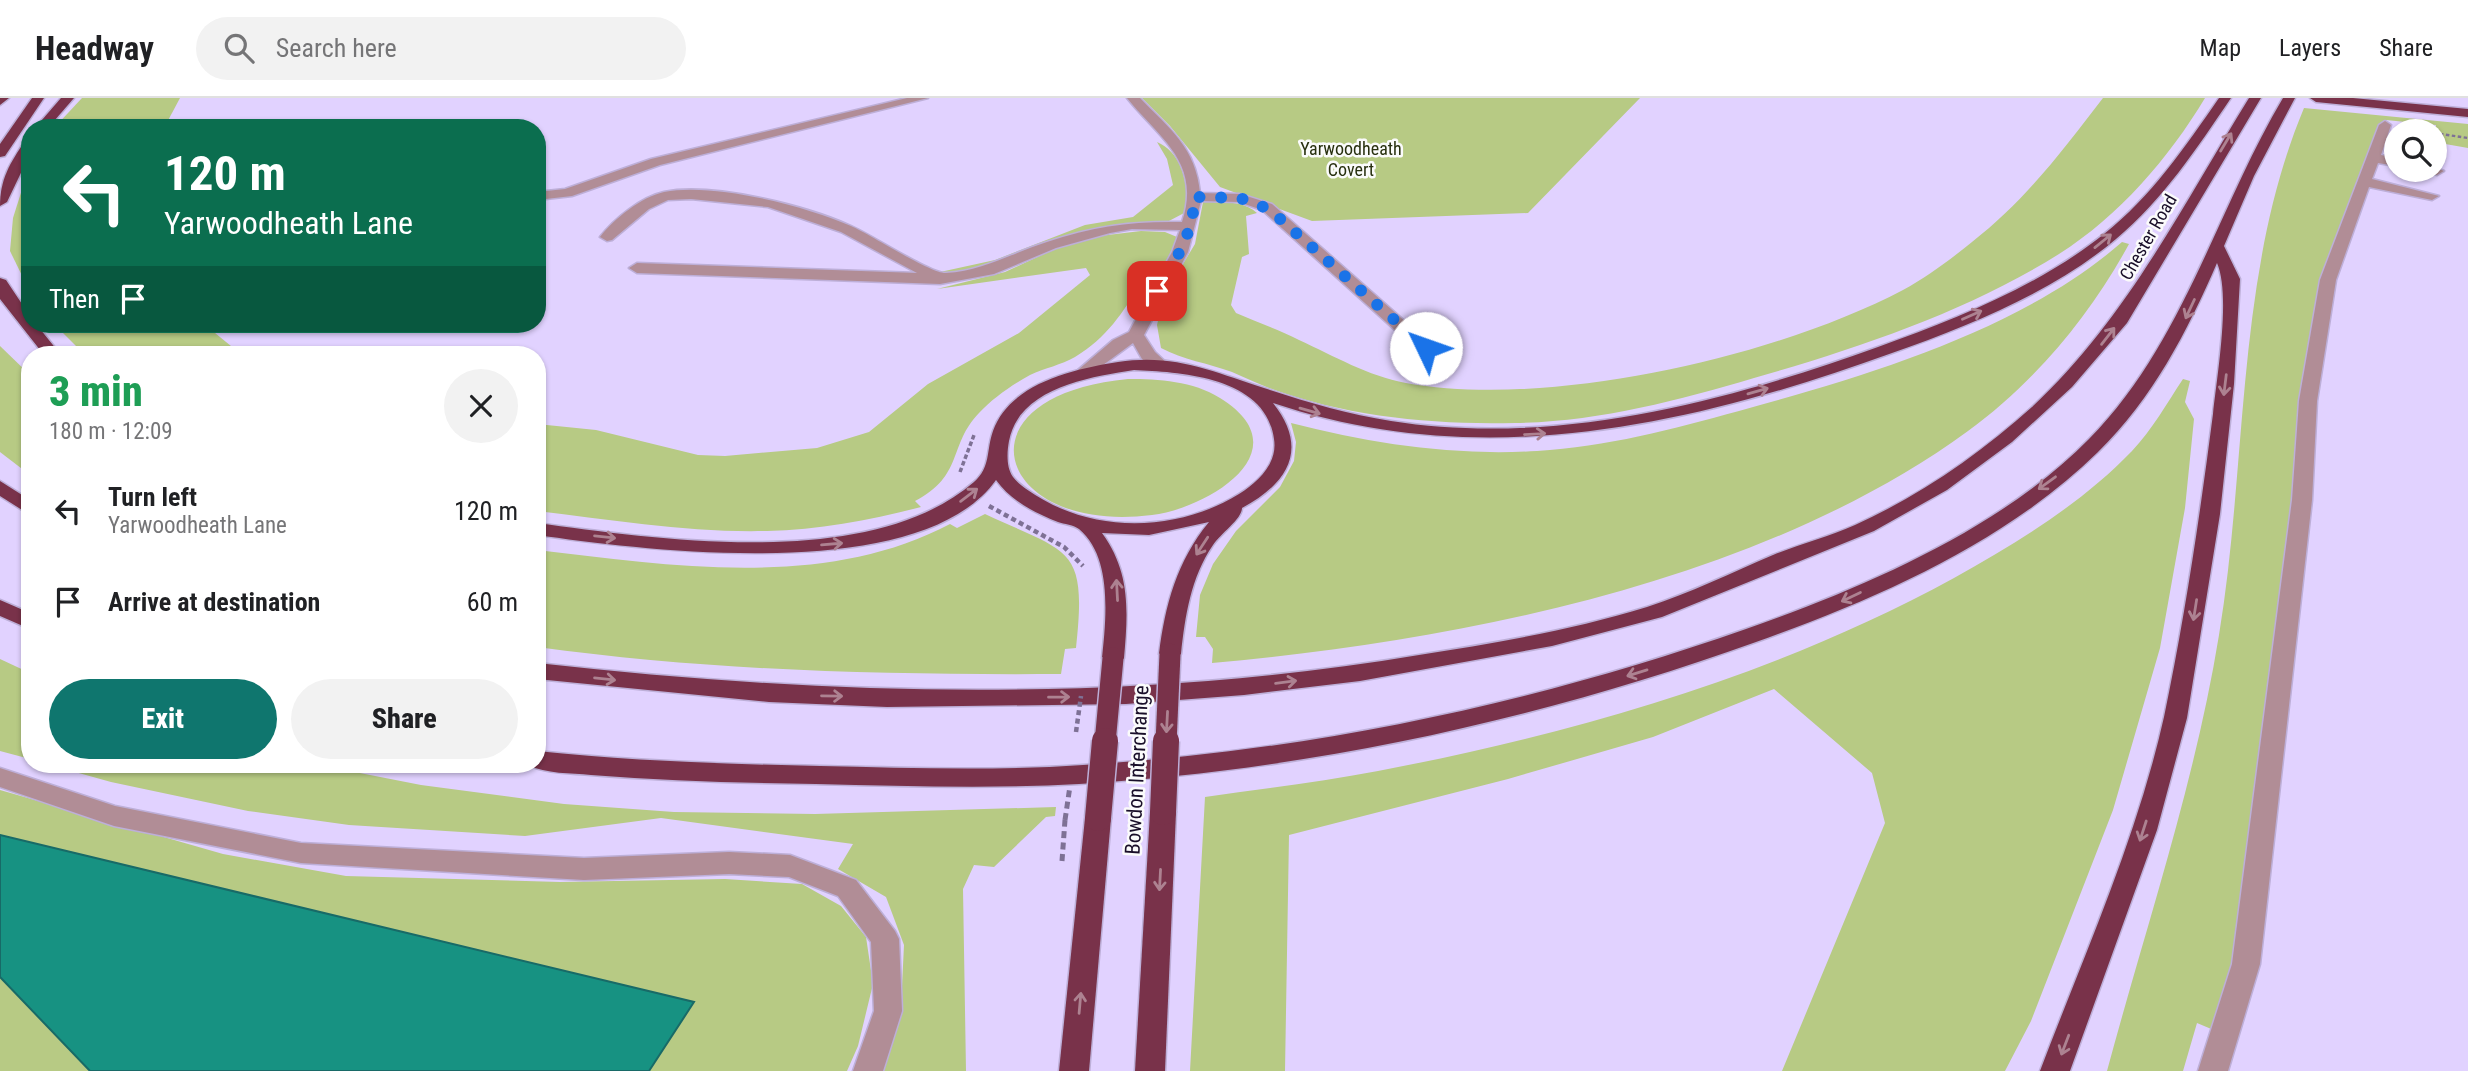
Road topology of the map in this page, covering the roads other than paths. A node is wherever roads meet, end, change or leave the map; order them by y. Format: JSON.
{"nodes":[{"id":1,"x":38,"y":98,"type":"edge"},
{"id":2,"x":68,"y":98,"type":"edge"},
{"id":3,"x":922,"y":98,"type":"edge"},
{"id":4,"x":1133,"y":98,"type":"edge"},
{"id":5,"x":2316,"y":98,"type":"edge"},
{"id":6,"x":2451,"y":98,"type":"edge"},
{"id":7,"x":2225,"y":99,"type":"edge"},
{"id":8,"x":2254,"y":100,"type":"edge"},
{"id":9,"x":2468,"y":100,"type":"edge"},
{"id":10,"x":2287,"y":102,"type":"edge"},
{"id":11,"x":2468,"y":113,"type":"edge"},
{"id":12,"x":23,"y":119,"type":"edge"},
{"id":13,"x":49,"y":119,"type":"edge"},
{"id":14,"x":21,"y":123,"type":"edge"},
{"id":15,"x":0,"y":153,"type":"edge"},
{"id":16,"x":21,"y":157,"type":"edge"},
{"id":17,"x":2384,"y":162,"type":"edge"},
{"id":18,"x":2366,"y":182,"type":"junction"},
{"id":19,"x":546,"y":195,"type":"edge"},
{"id":20,"x":2432,"y":196,"type":"dead end"},
{"id":21,"x":1194,"y":197,"type":"junction"},
{"id":22,"x":0,"y":202,"type":"edge"},
{"id":23,"x":1189,"y":226,"type":"junction"},
{"id":24,"x":607,"y":237,"type":"dead end"},
{"id":25,"x":2217,"y":246,"type":"junction"},
{"id":26,"x":636,"y":268,"type":"dead end"},
{"id":27,"x":940,"y":279,"type":"junction"},
{"id":28,"x":0,"y":283,"type":"edge"},
{"id":29,"x":21,"y":316,"type":"edge"},
{"id":30,"x":1136,"y":335,"type":"junction"},
{"id":31,"x":1160,"y":365,"type":"junction"},
{"id":32,"x":1444,"y":365,"type":"dead end"},
{"id":33,"x":1084,"y":374,"type":"junction"},
{"id":34,"x":1246,"y":387,"type":"junction"},
{"id":35,"x":998,"y":462,"type":"junction"},
{"id":36,"x":0,"y":487,"type":"edge"},
{"id":37,"x":1250,"y":497,"type":"junction"},
{"id":38,"x":21,"y":502,"type":"edge"},
{"id":39,"x":1086,"y":525,"type":"junction"},
{"id":40,"x":546,"y":529,"type":"edge"},
{"id":41,"x":0,"y":607,"type":"edge"},
{"id":42,"x":21,"y":618,"type":"edge"},
{"id":43,"x":546,"y":672,"type":"edge"},
{"id":44,"x":546,"y":761,"type":"edge"},
{"id":45,"x":0,"y":778,"type":"edge"},
{"id":46,"x":867,"y":1071,"type":"edge"},
{"id":47,"x":1074,"y":1071,"type":"edge"},
{"id":48,"x":1150,"y":1071,"type":"edge"},
{"id":49,"x":2055,"y":1071,"type":"edge"},
{"id":50,"x":2213,"y":1071,"type":"edge"}],
"edges":[{"from":1,"to":12,"type":"highway"},
{"from":2,"to":13,"type":"highway"},
{"from":3,"to":19,"type":"street"},
{"from":4,"to":21,"type":"street"},
{"from":5,"to":11,"type":"highway"},
{"from":6,"to":9,"type":"highway"},
{"from":34,"to":7,"type":"highway","one_way":true},
{"from":43,"to":8,"type":"highway","name":"Chester Road","one_way":true},
{"from":10,"to":25,"type":"highway"},
{"from":14,"to":15,"type":"highway"},
{"from":16,"to":22,"type":"highway"},
{"from":17,"to":18,"type":"street"},
{"from":18,"to":20,"type":"street"},
{"from":18,"to":50,"type":"street"},
{"from":21,"to":23,"type":"street"},
{"from":21,"to":32,"type":"street"},
{"from":23,"to":27,"type":"street"},
{"from":23,"to":30,"type":"street"},
{"from":24,"to":27,"type":"street"},
{"from":25,"to":44,"type":"highway","one_way":true},
{"from":25,"to":49,"type":"highway","one_way":true},
{"from":26,"to":27,"type":"street"},
{"from":28,"to":29,"type":"highway"},
{"from":30,"to":31,"type":"street"},
{"from":30,"to":33,"type":"street"},
{"from":31,"to":33,"type":"highway"},
{"from":31,"to":34,"type":"highway"},
{"from":33,"to":35,"type":"highway"},
{"from":34,"to":37,"type":"highway"},
{"from":35,"to":39,"type":"highway"},
{"from":40,"to":35,"type":"highway","one_way":true},
{"from":36,"to":38,"type":"highway"},
{"from":37,"to":39,"type":"highway"},
{"from":37,"to":48,"type":"highway","name":"Bowdon Interchange","one_way":true,"bridge":true},
{"from":47,"to":39,"type":"highway","name":"Bowdon Interchange","one_way":true,"bridge":true},
{"from":41,"to":42,"type":"highway"},
{"from":45,"to":46,"type":"street"}]}
